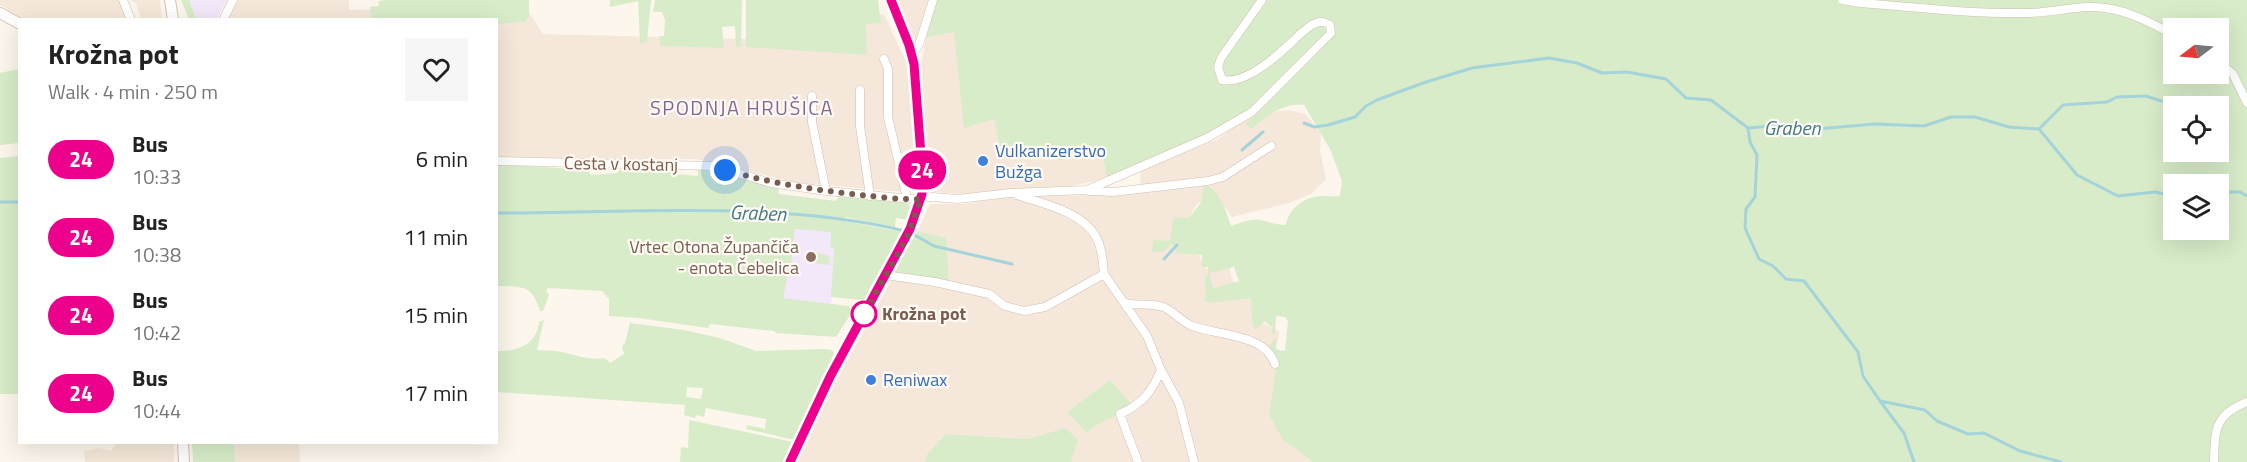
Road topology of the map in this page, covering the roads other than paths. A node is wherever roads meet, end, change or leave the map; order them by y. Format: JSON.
{"nodes":[{"id":1,"x":123,"y":0,"type":"edge"},
{"id":2,"x":170,"y":0,"type":"edge"},
{"id":3,"x":233,"y":0,"type":"edge"},
{"id":4,"x":891,"y":0,"type":"edge"},
{"id":5,"x":933,"y":0,"type":"edge"},
{"id":6,"x":1262,"y":0,"type":"edge"},
{"id":7,"x":1842,"y":0,"type":"edge"},
{"id":8,"x":0,"y":13,"type":"edge"},
{"id":9,"x":130,"y":18,"type":"edge"},
{"id":10,"x":173,"y":18,"type":"edge"},
{"id":11,"x":224,"y":18,"type":"edge"},
{"id":12,"x":18,"y":23,"type":"edge"},
{"id":13,"x":2163,"y":29,"type":"edge"},
{"id":14,"x":912,"y":55,"type":"junction"},
{"id":15,"x":884,"y":59,"type":"dead end"},
{"id":16,"x":2229,"y":71,"type":"edge"},
{"id":17,"x":860,"y":90,"type":"dead end"},
{"id":18,"x":812,"y":96,"type":"dead end"},
{"id":19,"x":2247,"y":103,"type":"edge"},
{"id":20,"x":1271,"y":146,"type":"dead end"},
{"id":21,"x":498,"y":161,"type":"edge"},
{"id":22,"x":1087,"y":190,"type":"junction"},
{"id":23,"x":826,"y":191,"type":"junction"},
{"id":24,"x":1010,"y":193,"type":"junction"},
{"id":25,"x":870,"y":196,"type":"junction"},
{"id":26,"x":907,"y":198,"type":"junction"},
{"id":27,"x":921,"y":199,"type":"junction"},
{"id":28,"x":1104,"y":274,"type":"junction"},
{"id":29,"x":885,"y":275,"type":"junction"},
{"id":30,"x":1126,"y":303,"type":"junction"},
{"id":31,"x":1275,"y":364,"type":"dead end"},
{"id":32,"x":1161,"y":370,"type":"junction"},
{"id":33,"x":2247,"y":402,"type":"edge"},
{"id":34,"x":183,"y":444,"type":"edge"},
{"id":35,"x":184,"y":462,"type":"edge"},
{"id":36,"x":790,"y":462,"type":"edge"},
{"id":37,"x":1138,"y":462,"type":"edge"},
{"id":38,"x":1194,"y":462,"type":"edge"},
{"id":39,"x":2214,"y":462,"type":"edge"}],
"edges":[{"from":1,"to":9,"type":"street"},
{"from":2,"to":10,"type":"street"},
{"from":3,"to":11,"type":"street"},
{"from":4,"to":14,"type":"street"},
{"from":5,"to":14,"type":"street"},
{"from":6,"to":22,"type":"street"},
{"from":7,"to":13,"type":"street"},
{"from":8,"to":12,"type":"street"},
{"from":14,"to":27,"type":"street"},
{"from":15,"to":26,"type":"street"},
{"from":16,"to":19,"type":"street"},
{"from":17,"to":25,"type":"street"},
{"from":18,"to":23,"type":"street"},
{"from":20,"to":22,"type":"street"},
{"from":21,"to":23,"type":"street","name":"Cesta v kostanj"},
{"from":22,"to":24,"type":"street"},
{"from":23,"to":25,"type":"street","name":"Cesta v kostanj"},
{"from":24,"to":27,"type":"street"},
{"from":24,"to":28,"type":"street"},
{"from":25,"to":26,"type":"street","name":"Cesta v kostanj"},
{"from":26,"to":27,"type":"street","name":"Cesta v kostanj"},
{"from":27,"to":29,"type":"street"},
{"from":28,"to":29,"type":"street"},
{"from":28,"to":30,"type":"street"},
{"from":29,"to":36,"type":"street"},
{"from":30,"to":31,"type":"street"},
{"from":30,"to":32,"type":"street"},
{"from":32,"to":37,"type":"street"},
{"from":32,"to":38,"type":"street"},
{"from":33,"to":39,"type":"street"},
{"from":34,"to":35,"type":"street"}]}
